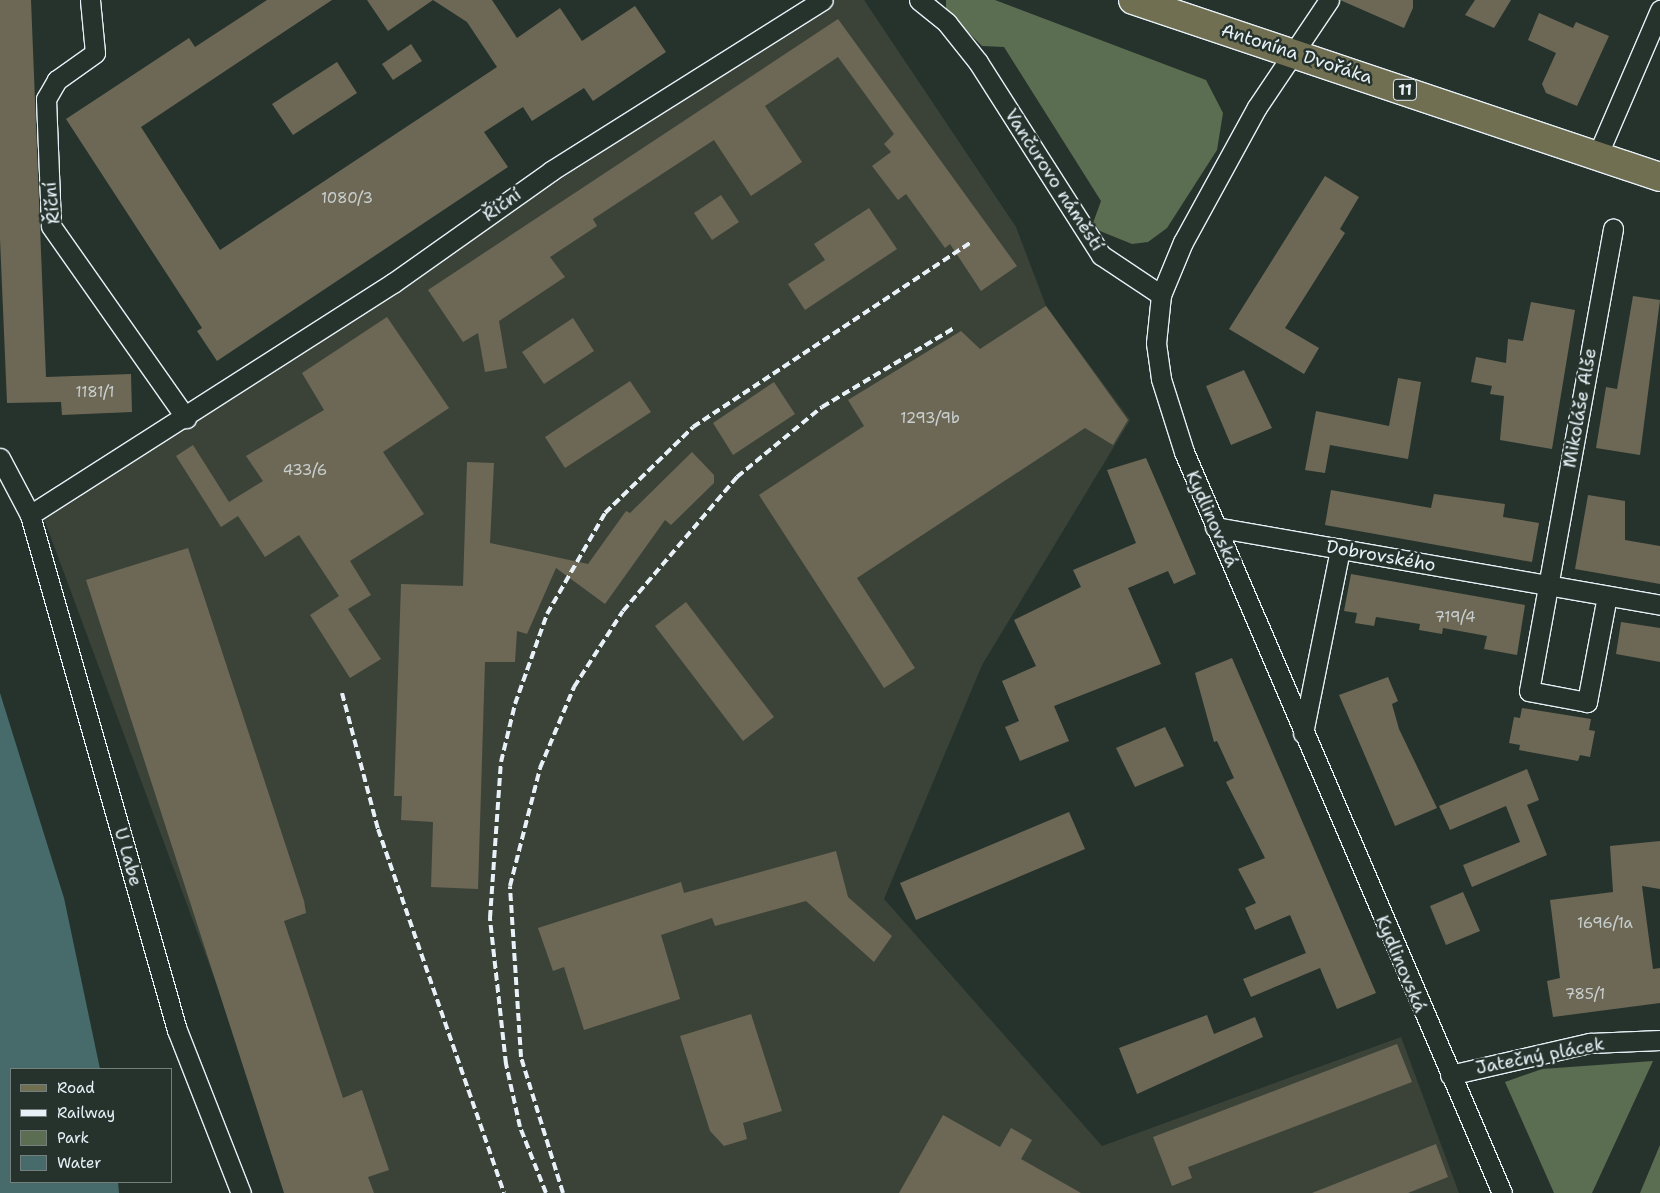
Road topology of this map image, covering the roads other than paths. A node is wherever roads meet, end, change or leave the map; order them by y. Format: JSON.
{"nodes":[{"id":1,"x":90,"y":0,"type":"edge"},
{"id":2,"x":823,"y":0,"type":"edge"},
{"id":3,"x":919,"y":0,"type":"edge"},
{"id":4,"x":1133,"y":0,"type":"edge"},
{"id":5,"x":1329,"y":0,"type":"edge"},
{"id":6,"x":1660,"y":10,"type":"edge"},
{"id":7,"x":1294,"y":52,"type":"junction"},
{"id":8,"x":1598,"y":154,"type":"junction"},
{"id":9,"x":1660,"y":177,"type":"edge"},
{"id":10,"x":1612,"y":229,"type":"dead end"},
{"id":11,"x":1161,"y":295,"type":"junction"},
{"id":12,"x":186,"y":418,"type":"junction"},
{"id":13,"x":0,"y":458,"type":"edge"},
{"id":14,"x":30,"y":515,"type":"junction"},
{"id":15,"x":1214,"y":527,"type":"junction"},
{"id":16,"x":1340,"y":549,"type":"junction"},
{"id":17,"x":1547,"y":586,"type":"junction"},
{"id":18,"x":1607,"y":596,"type":"junction"},
{"id":19,"x":1660,"y":605,"type":"edge"},
{"id":20,"x":1303,"y":733,"type":"junction"},
{"id":21,"x":1660,"y":1040,"type":"edge"},
{"id":22,"x":1450,"y":1075,"type":"junction"},
{"id":23,"x":241,"y":1193,"type":"edge"},
{"id":24,"x":1502,"y":1193,"type":"edge"}],
"edges":[{"from":1,"to":12,"type":"street","name":"Říční"},
{"from":2,"to":12,"type":"street","name":"Říční"},
{"from":3,"to":11,"type":"street","name":"Vančurovo náměstí"},
{"from":4,"to":7,"type":"main road","name":"Antonína Dvořáka","number":"11"},
{"from":5,"to":7,"type":"street"},
{"from":6,"to":8,"type":"street"},
{"from":7,"to":8,"type":"main road","name":"Antonína Dvořáka","number":"11"},
{"from":7,"to":11,"type":"street"},
{"from":8,"to":9,"type":"main road","name":"Antonína Dvořáka","number":"11"},
{"from":10,"to":17,"type":"street","name":"Mikoláše Alše"},
{"from":11,"to":15,"type":"street","name":"Kydlinovská"},
{"from":12,"to":14,"type":"street","name":"Říční"},
{"from":13,"to":14,"type":"street","name":"U Labe"},
{"from":14,"to":23,"type":"street","name":"U Labe"},
{"from":15,"to":16,"type":"street","name":"Dobrovského"},
{"from":15,"to":20,"type":"street","name":"Kydlinovská"},
{"from":16,"to":17,"type":"street","name":"Dobrovského"},
{"from":16,"to":20,"type":"street"},
{"from":17,"to":18,"type":"street","name":"Dobrovského"},
{"from":17,"to":18,"type":"street"},
{"from":18,"to":19,"type":"street","name":"Dobrovského"},
{"from":20,"to":22,"type":"street","name":"Kydlinovská"},
{"from":21,"to":22,"type":"street","name":"Jatečný plácek"},
{"from":22,"to":24,"type":"street","name":"Kydlinovská"}]}
